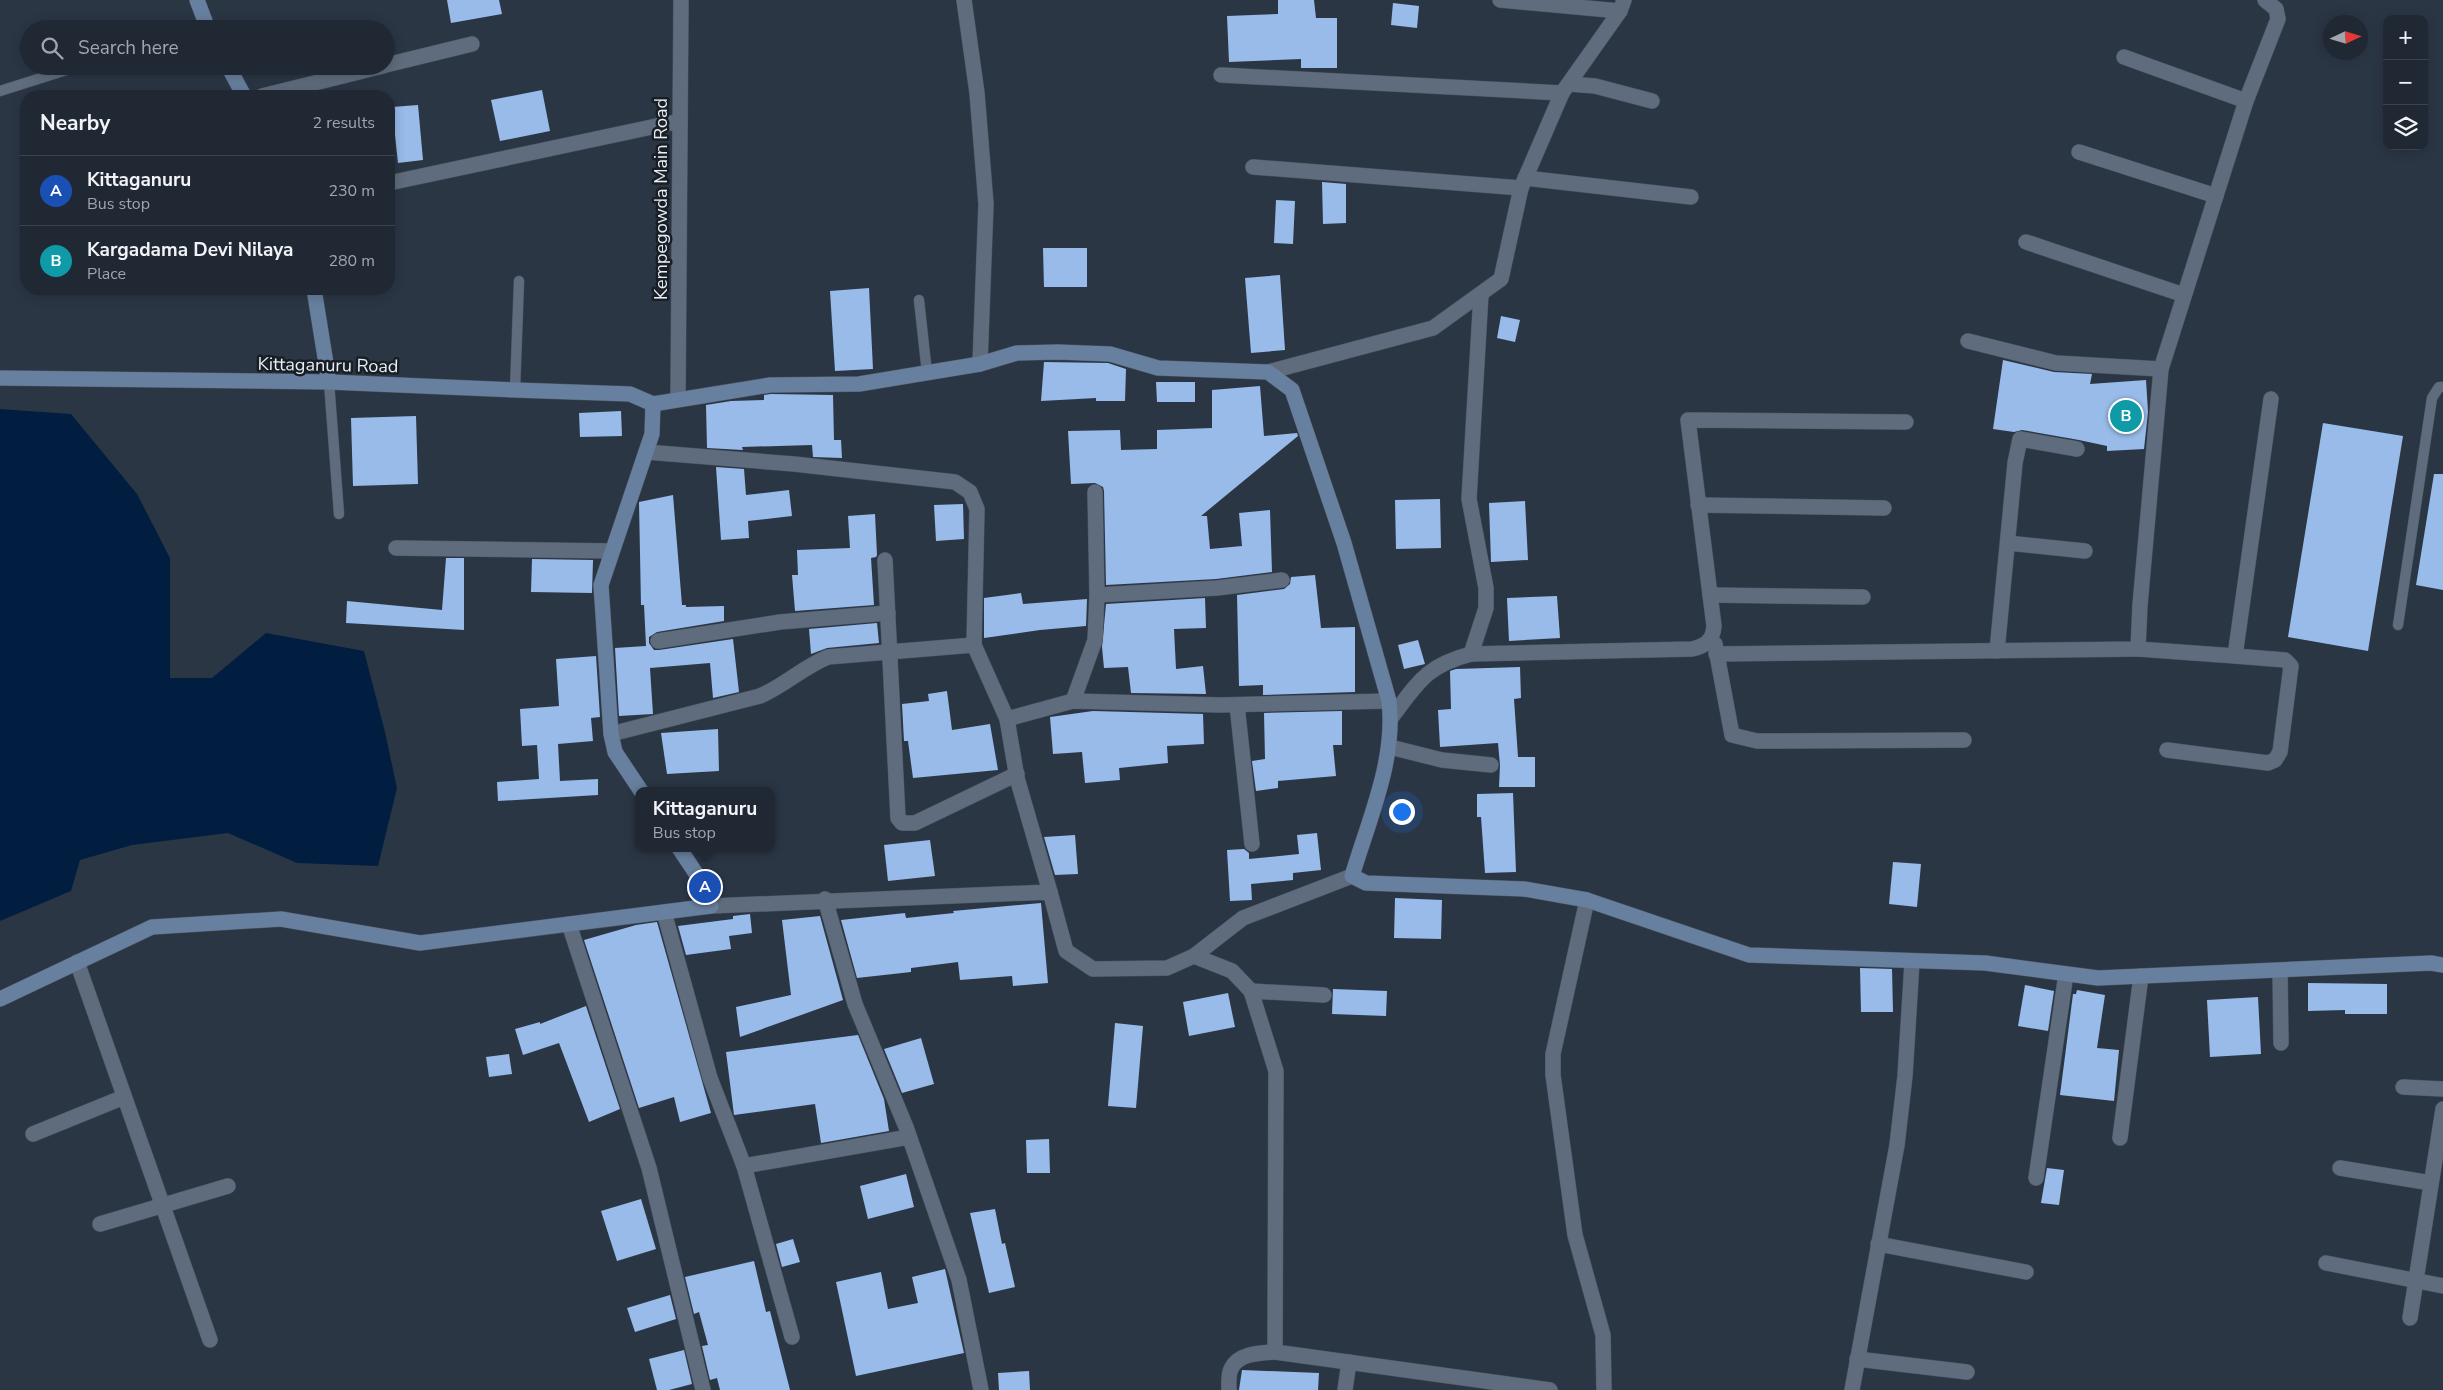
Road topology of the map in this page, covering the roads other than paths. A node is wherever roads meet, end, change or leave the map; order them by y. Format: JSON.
{"nodes":[{"id":1,"x":197,"y":0,"type":"edge"},
{"id":2,"x":681,"y":0,"type":"edge"},
{"id":3,"x":964,"y":0,"type":"edge"},
{"id":4,"x":1500,"y":0,"type":"edge"},
{"id":5,"x":2265,"y":0,"type":"edge"},
{"id":6,"x":1622,"y":5,"type":"edge"},
{"id":7,"x":201,"y":20,"type":"edge"},
{"id":8,"x":472,"y":44,"type":"dead end"},
{"id":9,"x":2124,"y":57,"type":"dead end"},
{"id":10,"x":395,"y":63,"type":"edge"},
{"id":11,"x":51,"y":75,"type":"edge"},
{"id":12,"x":233,"y":75,"type":"edge"},
{"id":13,"x":347,"y":75,"type":"edge"},
{"id":14,"x":1221,"y":75,"type":"dead end"},
{"id":15,"x":1565,"y":88,"type":"junction"},
{"id":16,"x":241,"y":90,"type":"edge"},
{"id":17,"x":286,"y":90,"type":"edge"},
{"id":18,"x":0,"y":91,"type":"edge"},
{"id":19,"x":1652,"y":101,"type":"dead end"},
{"id":20,"x":2246,"y":101,"type":"junction"},
{"id":21,"x":680,"y":121,"type":"junction"},
{"id":22,"x":2079,"y":152,"type":"dead end"},
{"id":23,"x":1254,"y":167,"type":"dead end"},
{"id":24,"x":395,"y":182,"type":"edge"},
{"id":25,"x":1523,"y":183,"type":"junction"},
{"id":26,"x":1691,"y":196,"type":"dead end"},
{"id":27,"x":2216,"y":196,"type":"junction"},
{"id":28,"x":2026,"y":242,"type":"dead end"},
{"id":29,"x":519,"y":281,"type":"dead end"},
{"id":30,"x":1481,"y":294,"type":"junction"},
{"id":31,"x":315,"y":295,"type":"edge"},
{"id":32,"x":2184,"y":295,"type":"junction"},
{"id":33,"x":919,"y":300,"type":"dead end"},
{"id":34,"x":1968,"y":340,"type":"dead end"},
{"id":35,"x":980,"y":364,"type":"junction"},
{"id":36,"x":2161,"y":369,"type":"junction"},
{"id":37,"x":1268,"y":372,"type":"junction"},
{"id":38,"x":927,"y":373,"type":"junction"},
{"id":39,"x":0,"y":378,"type":"edge"},
{"id":40,"x":329,"y":382,"type":"junction"},
{"id":41,"x":2443,"y":387,"type":"edge"},
{"id":42,"x":515,"y":390,"type":"junction"},
{"id":43,"x":678,"y":399,"type":"junction"},
{"id":44,"x":2271,"y":399,"type":"dead end"},
{"id":45,"x":653,"y":404,"type":"junction"},
{"id":46,"x":1906,"y":422,"type":"dead end"},
{"id":47,"x":2077,"y":448,"type":"dead end"},
{"id":48,"x":646,"y":452,"type":"junction"},
{"id":49,"x":1095,"y":492,"type":"dead end"},
{"id":50,"x":1698,"y":505,"type":"junction"},
{"id":51,"x":1884,"y":508,"type":"dead end"},
{"id":52,"x":339,"y":514,"type":"dead end"},
{"id":53,"x":2008,"y":543,"type":"junction"},
{"id":54,"x":396,"y":548,"type":"dead end"},
{"id":55,"x":612,"y":551,"type":"junction"},
{"id":56,"x":2085,"y":551,"type":"dead end"},
{"id":57,"x":885,"y":560,"type":"dead end"},
{"id":58,"x":1282,"y":580,"type":"dead end"},
{"id":59,"x":1097,"y":595,"type":"junction"},
{"id":60,"x":1710,"y":595,"type":"junction"},
{"id":61,"x":1863,"y":597,"type":"dead end"},
{"id":62,"x":888,"y":613,"type":"junction"},
{"id":63,"x":2398,"y":625,"type":"dead end"},
{"id":64,"x":1713,"y":634,"type":"junction"},
{"id":65,"x":658,"y":641,"type":"dead end"},
{"id":66,"x":974,"y":645,"type":"junction"},
{"id":67,"x":2138,"y":649,"type":"junction"},
{"id":68,"x":888,"y":651,"type":"junction"},
{"id":69,"x":1997,"y":651,"type":"junction"},
{"id":70,"x":1471,"y":654,"type":"junction"},
{"id":71,"x":1716,"y":654,"type":"junction"},
{"id":72,"x":2235,"y":656,"type":"junction"},
{"id":73,"x":1073,"y":701,"type":"junction"},
{"id":74,"x":1389,"y":701,"type":"junction"},
{"id":75,"x":1237,"y":705,"type":"junction"},
{"id":76,"x":1391,"y":718,"type":"junction"},
{"id":77,"x":1007,"y":719,"type":"junction"},
{"id":78,"x":611,"y":734,"type":"junction"},
{"id":79,"x":1964,"y":740,"type":"dead end"},
{"id":80,"x":1390,"y":747,"type":"junction"},
{"id":81,"x":2167,"y":750,"type":"dead end"},
{"id":82,"x":1491,"y":765,"type":"dead end"},
{"id":83,"x":1017,"y":774,"type":"junction"},
{"id":84,"x":638,"y":787,"type":"edge"},
{"id":85,"x":1252,"y":844,"type":"dead end"},
{"id":86,"x":682,"y":852,"type":"edge"},
{"id":87,"x":1352,"y":876,"type":"junction"},
{"id":88,"x":1050,"y":892,"type":"junction"},
{"id":89,"x":825,"y":900,"type":"junction"},
{"id":90,"x":1587,"y":900,"type":"junction"},
{"id":91,"x":711,"y":906,"type":"junction"},
{"id":92,"x":664,"y":912,"type":"junction"},
{"id":93,"x":569,"y":924,"type":"junction"},
{"id":94,"x":1194,"y":956,"type":"junction"},
{"id":95,"x":77,"y":962,"type":"junction"},
{"id":96,"x":1912,"y":962,"type":"junction"},
{"id":97,"x":2443,"y":964,"type":"edge"},
{"id":98,"x":2280,"y":970,"type":"junction"},
{"id":99,"x":2066,"y":974,"type":"junction"},
{"id":100,"x":2141,"y":976,"type":"junction"},
{"id":101,"x":1252,"y":991,"type":"junction"},
{"id":102,"x":1324,"y":995,"type":"dead end"},
{"id":103,"x":0,"y":998,"type":"edge"},
{"id":104,"x":2281,"y":1043,"type":"dead end"},
{"id":105,"x":2403,"y":1087,"type":"dead end"},
{"id":106,"x":2443,"y":1089,"type":"edge"},
{"id":107,"x":124,"y":1097,"type":"junction"},
{"id":108,"x":2443,"y":1109,"type":"edge"},
{"id":109,"x":33,"y":1134,"type":"dead end"},
{"id":110,"x":909,"y":1136,"type":"junction"},
{"id":111,"x":2120,"y":1138,"type":"dead end"},
{"id":112,"x":744,"y":1166,"type":"junction"},
{"id":113,"x":2340,"y":1168,"type":"dead end"},
{"id":114,"x":2036,"y":1178,"type":"dead end"},
{"id":115,"x":2431,"y":1183,"type":"junction"},
{"id":116,"x":228,"y":1186,"type":"dead end"},
{"id":117,"x":162,"y":1204,"type":"junction"},
{"id":118,"x":100,"y":1224,"type":"dead end"},
{"id":119,"x":1878,"y":1244,"type":"junction"},
{"id":120,"x":2326,"y":1263,"type":"dead end"},
{"id":121,"x":2026,"y":1272,"type":"dead end"},
{"id":122,"x":2416,"y":1281,"type":"junction"},
{"id":123,"x":2443,"y":1286,"type":"edge"},
{"id":124,"x":2410,"y":1318,"type":"dead end"},
{"id":125,"x":792,"y":1337,"type":"dead end"},
{"id":126,"x":210,"y":1340,"type":"dead end"},
{"id":127,"x":1275,"y":1352,"type":"junction"},
{"id":128,"x":1857,"y":1359,"type":"junction"},
{"id":129,"x":1349,"y":1362,"type":"junction"},
{"id":130,"x":1967,"y":1372,"type":"dead end"},
{"id":131,"x":1449,"y":1383,"type":"edge"},
{"id":132,"x":703,"y":1390,"type":"edge"},
{"id":133,"x":981,"y":1390,"type":"edge"},
{"id":134,"x":1229,"y":1390,"type":"edge"},
{"id":135,"x":1345,"y":1390,"type":"edge"},
{"id":136,"x":1550,"y":1390,"type":"edge"},
{"id":137,"x":1604,"y":1390,"type":"edge"},
{"id":138,"x":1852,"y":1390,"type":"edge"}],
"edges":[{"from":1,"to":7,"type":"street"},
{"from":2,"to":21,"type":"street","name":"Kempegowda Main Road"},
{"from":3,"to":35,"type":"street"},
{"from":4,"to":6,"type":"street"},
{"from":5,"to":20,"type":"street"},
{"from":6,"to":15,"type":"street"},
{"from":8,"to":10,"type":"street"},
{"from":9,"to":20,"type":"street"},
{"from":11,"to":18,"type":"lane"},
{"from":12,"to":16,"type":"street"},
{"from":13,"to":17,"type":"street"},
{"from":14,"to":15,"type":"street"},
{"from":15,"to":19,"type":"street"},
{"from":15,"to":25,"type":"street"},
{"from":20,"to":27,"type":"street"},
{"from":21,"to":24,"type":"street"},
{"from":21,"to":43,"type":"street","name":"Kempegowda Main Road"},
{"from":22,"to":27,"type":"street"},
{"from":23,"to":25,"type":"street"},
{"from":25,"to":26,"type":"street"},
{"from":25,"to":30,"type":"street"},
{"from":27,"to":32,"type":"street"},
{"from":28,"to":32,"type":"street"},
{"from":29,"to":42,"type":"lane"},
{"from":30,"to":37,"type":"street"},
{"from":30,"to":70,"type":"street"},
{"from":31,"to":40,"type":"street"},
{"from":32,"to":36,"type":"street"},
{"from":33,"to":38,"type":"lane"},
{"from":34,"to":36,"type":"street"},
{"from":35,"to":37,"type":"street"},
{"from":35,"to":38,"type":"street"},
{"from":36,"to":67,"type":"street"},
{"from":37,"to":74,"type":"street"},
{"from":38,"to":43,"type":"street"},
{"from":39,"to":40,"type":"street","name":"Kittaganuru Road"},
{"from":40,"to":42,"type":"street","name":"Kittaganuru Road"},
{"from":40,"to":52,"type":"lane"},
{"from":41,"to":63,"type":"lane"},
{"from":42,"to":45,"type":"street","name":"Kittaganuru Road"},
{"from":43,"to":45,"type":"street"},
{"from":44,"to":72,"type":"street"},
{"from":45,"to":48,"type":"street"},
{"from":46,"to":50,"type":"street"},
{"from":47,"to":53,"type":"street"},
{"from":48,"to":55,"type":"street"},
{"from":48,"to":66,"type":"street"},
{"from":49,"to":59,"type":"street"},
{"from":50,"to":51,"type":"street"},
{"from":50,"to":60,"type":"street"},
{"from":53,"to":56,"type":"street"},
{"from":53,"to":69,"type":"street"},
{"from":54,"to":55,"type":"street"},
{"from":55,"to":78,"type":"street"},
{"from":57,"to":62,"type":"street"},
{"from":58,"to":59,"type":"street"},
{"from":59,"to":73,"type":"street"},
{"from":60,"to":61,"type":"street"},
{"from":60,"to":64,"type":"street"},
{"from":62,"to":65,"type":"street"},
{"from":62,"to":68,"type":"street"},
{"from":64,"to":70,"type":"street"},
{"from":64,"to":71,"type":"street"},
{"from":66,"to":68,"type":"street"},
{"from":66,"to":77,"type":"street"},
{"from":67,"to":69,"type":"street"},
{"from":67,"to":72,"type":"street"},
{"from":68,"to":78,"type":"street"},
{"from":68,"to":83,"type":"street"},
{"from":69,"to":71,"type":"street"},
{"from":70,"to":76,"type":"street"},
{"from":71,"to":79,"type":"street"},
{"from":72,"to":81,"type":"street"},
{"from":73,"to":75,"type":"street"},
{"from":73,"to":77,"type":"street"},
{"from":74,"to":75,"type":"street"},
{"from":74,"to":76,"type":"street"},
{"from":75,"to":85,"type":"street"},
{"from":76,"to":80,"type":"street"},
{"from":77,"to":83,"type":"street"},
{"from":78,"to":84,"type":"street"},
{"from":80,"to":82,"type":"street"},
{"from":80,"to":87,"type":"street"},
{"from":83,"to":88,"type":"street"},
{"from":86,"to":91,"type":"street"},
{"from":87,"to":90,"type":"street"},
{"from":87,"to":94,"type":"street"},
{"from":88,"to":89,"type":"street"},
{"from":88,"to":94,"type":"street"},
{"from":89,"to":91,"type":"street"},
{"from":89,"to":110,"type":"street"},
{"from":90,"to":96,"type":"street"},
{"from":90,"to":137,"type":"street"},
{"from":91,"to":92,"type":"street"},
{"from":92,"to":93,"type":"street"},
{"from":92,"to":112,"type":"street"},
{"from":93,"to":95,"type":"street"},
{"from":93,"to":132,"type":"street"},
{"from":94,"to":101,"type":"street"},
{"from":95,"to":103,"type":"street"},
{"from":95,"to":107,"type":"street"},
{"from":96,"to":99,"type":"street"},
{"from":96,"to":119,"type":"street"},
{"from":97,"to":98,"type":"street"},
{"from":98,"to":100,"type":"street"},
{"from":98,"to":104,"type":"street"},
{"from":99,"to":100,"type":"street"},
{"from":99,"to":114,"type":"street"},
{"from":100,"to":111,"type":"street"},
{"from":101,"to":102,"type":"street"},
{"from":101,"to":127,"type":"street"},
{"from":105,"to":106,"type":"street"},
{"from":107,"to":109,"type":"street"},
{"from":107,"to":117,"type":"street"},
{"from":108,"to":115,"type":"street"},
{"from":110,"to":112,"type":"street"},
{"from":110,"to":133,"type":"street"},
{"from":112,"to":125,"type":"street"},
{"from":113,"to":115,"type":"street"},
{"from":115,"to":122,"type":"street"},
{"from":116,"to":117,"type":"street"},
{"from":117,"to":118,"type":"street"},
{"from":117,"to":126,"type":"street"},
{"from":119,"to":121,"type":"street"},
{"from":119,"to":128,"type":"street"},
{"from":120,"to":122,"type":"street"},
{"from":122,"to":123,"type":"street"},
{"from":122,"to":124,"type":"street"},
{"from":127,"to":129,"type":"street"},
{"from":127,"to":134,"type":"street"},
{"from":128,"to":130,"type":"street"},
{"from":128,"to":138,"type":"street"},
{"from":129,"to":131,"type":"street"},
{"from":129,"to":135,"type":"street"},
{"from":131,"to":136,"type":"street"}]}
